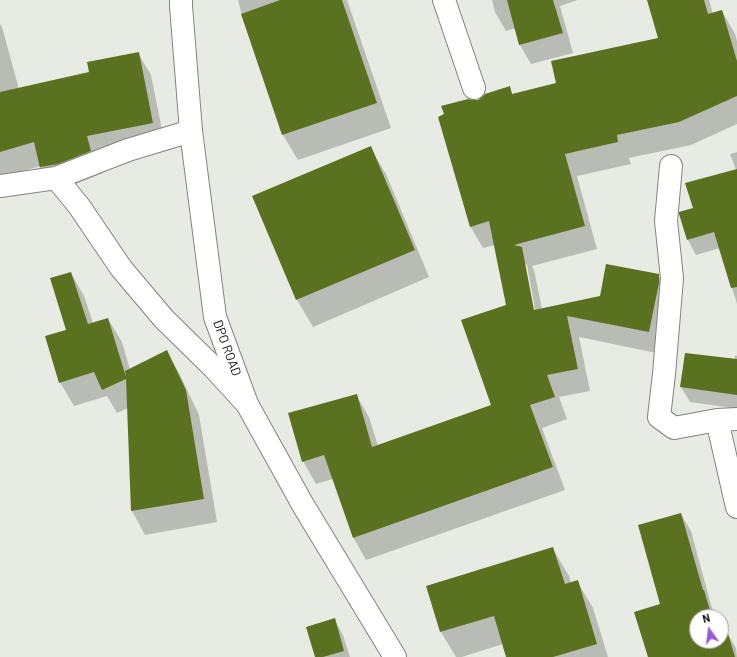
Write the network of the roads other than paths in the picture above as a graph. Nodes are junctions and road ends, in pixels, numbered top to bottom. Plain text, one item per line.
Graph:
1 (181, 0) edge
2 (444, 0) edge
3 (474, 88) dead end
4 (191, 130) junction
5 (671, 166) dead end
6 (56, 178) junction
7 (0, 186) edge
8 (247, 404) junction
9 (727, 419) edge
10 (737, 507) edge
11 (395, 657) edge

1 - 4 street, DPO ROAD
2 - 3 street
4 - 6 street
4 - 8 street, DPO ROAD
5 - 9 street
6 - 7 street
6 - 8 street
8 - 11 street, DPO ROAD
9 - 10 street

